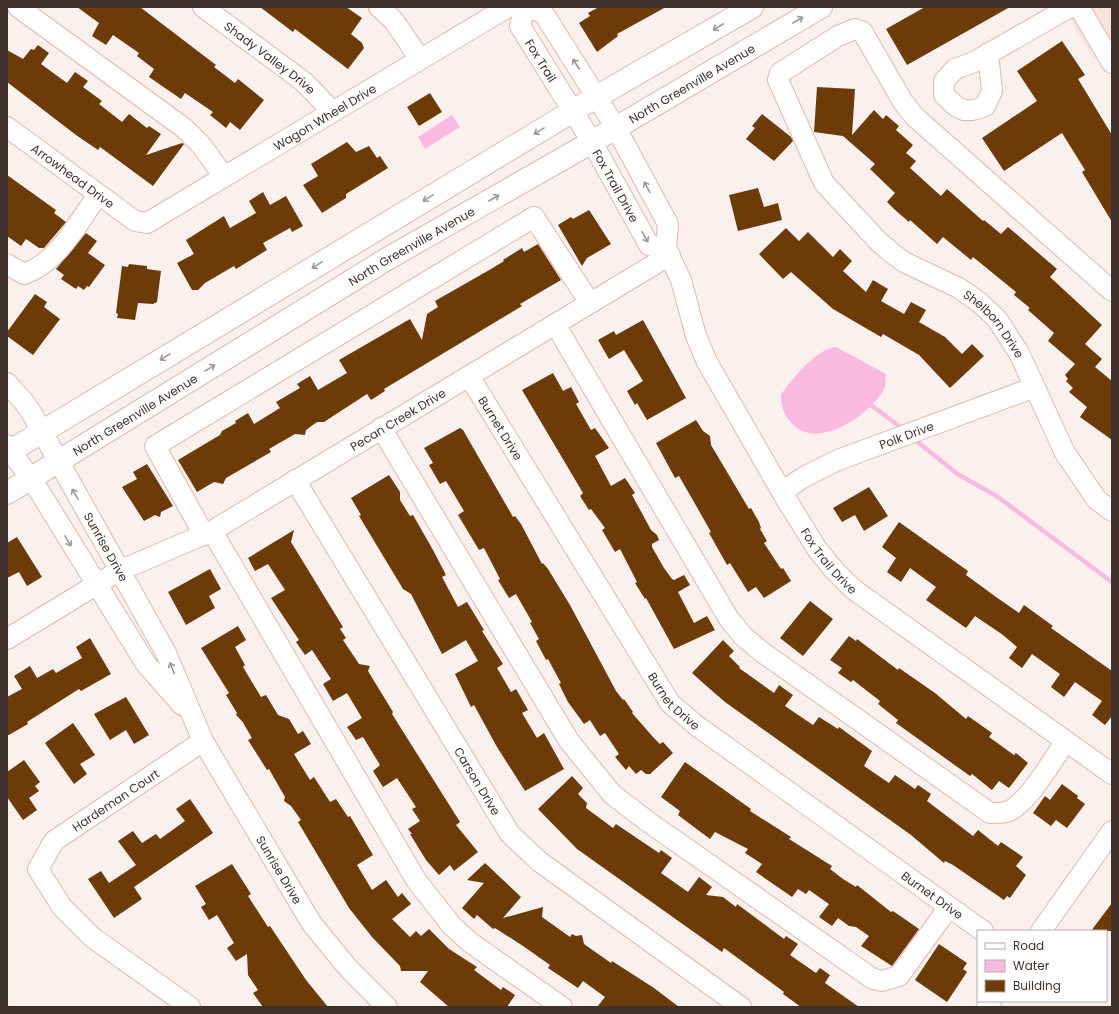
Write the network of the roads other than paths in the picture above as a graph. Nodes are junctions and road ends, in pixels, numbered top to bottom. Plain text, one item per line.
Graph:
1 (18, 7) edge
2 (203, 7) edge
3 (379, 7) edge
4 (508, 7) edge
5 (525, 7) edge
6 (529, 7) edge
7 (752, 7) edge
8 (821, 7) edge
9 (1070, 7) edge
10 (1079, 7) edge
11 (988, 53) dead end
12 (1109, 54) edge
13 (420, 59) junction
14 (597, 97) junction
15 (573, 111) junction
16 (333, 112) junction
17 (7, 127) edge
18 (616, 128) junction
19 (592, 142) junction
20 (224, 177) junction
21 (98, 195) junction
22 (140, 223) joint
23 (668, 252) junction
24 (7, 264) edge
25 (1112, 291) edge
26 (590, 303) junction
27 (555, 324) junction
28 (468, 376) junction
29 (7, 383) edge
30 (1035, 387) junction
31 (381, 428) junction
32 (41, 433) junction
33 (8, 450) edge
34 (58, 462) junction
35 (30, 479) junction
36 (295, 480) junction
37 (783, 491) junction
38 (7, 493) edge
39 (1110, 505) edge
40 (208, 533) junction
41 (119, 571) junction
42 (95, 585) junction
43 (7, 639) edge
44 (192, 718) junction
45 (203, 741) junction
46 (1066, 741) junction
47 (1112, 774) edge
48 (1112, 831) edge
49 (949, 907) junction
50 (981, 930) edge
51 (1042, 930) edge
52 (190, 1007) edge
53 (387, 1007) edge
54 (562, 1007) edge
55 (741, 1007) edge

1 - 20 street
2 - 16 street, Shady Valley Drive
3 - 13 street
4 - 13 street, Wagon Wheel Drive
5 - 15 street, Fox Trail
14 -> 6 street
7 -> 14 main road
18 -> 8 main road, North Greenville Avenue
9 - 11 street
10 - 12 street
13 - 16 street, Wagon Wheel Drive
14 - 15 main road
14 - 18 street, Fox Trail Drive
15 - 19 street, Fox Trail Drive
15 -> 32 main road
16 - 20 street, Wagon Wheel Drive
17 - 21 street, Arrowhead Drive
18 - 19 main road, North Greenville Avenue
23 -> 18 street, Fox Trail Drive
19 -> 23 street, Fox Trail Drive
34 -> 19 main road, North Greenville Avenue
20 - 22 street, Wagon Wheel Drive
21 - 22 street, Arrowhead Drive
21 - 24 street
23 - 26 street, Pecan Creek Drive
23 - 37 street, Fox Trail Drive
25 - 30 street, Shelborn Drive
26 - 27 street, Pecan Creek Drive
26 - 40 street
27 - 28 street, Pecan Creek Drive
27 - 46 street
28 - 31 street, Pecan Creek Drive
28 - 49 street, Burnet Drive
29 - 32 street, Sunrise Drive
30 - 37 street, Polk Drive
30 - 39 street, Shelborn Drive
31 - 36 street, Pecan Creek Drive
31 - 49 street
32 - 33 main road
32 - 34 street, Sunrise Drive
33 - 35 street, Sunrise Drive
34 - 35 main road, North Greenville Avenue
41 -> 34 street, Sunrise Drive
35 - 38 main road, North Greenville Avenue
35 -> 42 street, Sunrise Drive
36 - 40 street, Pecan Creek Drive
36 - 55 street, Carson Drive
37 - 46 street, Fox Trail Drive
40 - 41 street, Pecan Creek Drive
40 - 54 street
41 - 42 street, Pecan Creek Drive
44 -> 41 street, Sunrise Drive
42 - 43 street, Pecan Creek Drive
42 - 44 street, Sunrise Drive
44 - 45 street, Sunrise Drive
45 - 52 street, Hardeman Court
45 - 53 street, Sunrise Drive
46 - 47 street, Fox Trail Drive
48 - 51 street
49 - 50 street, Burnet Drive

